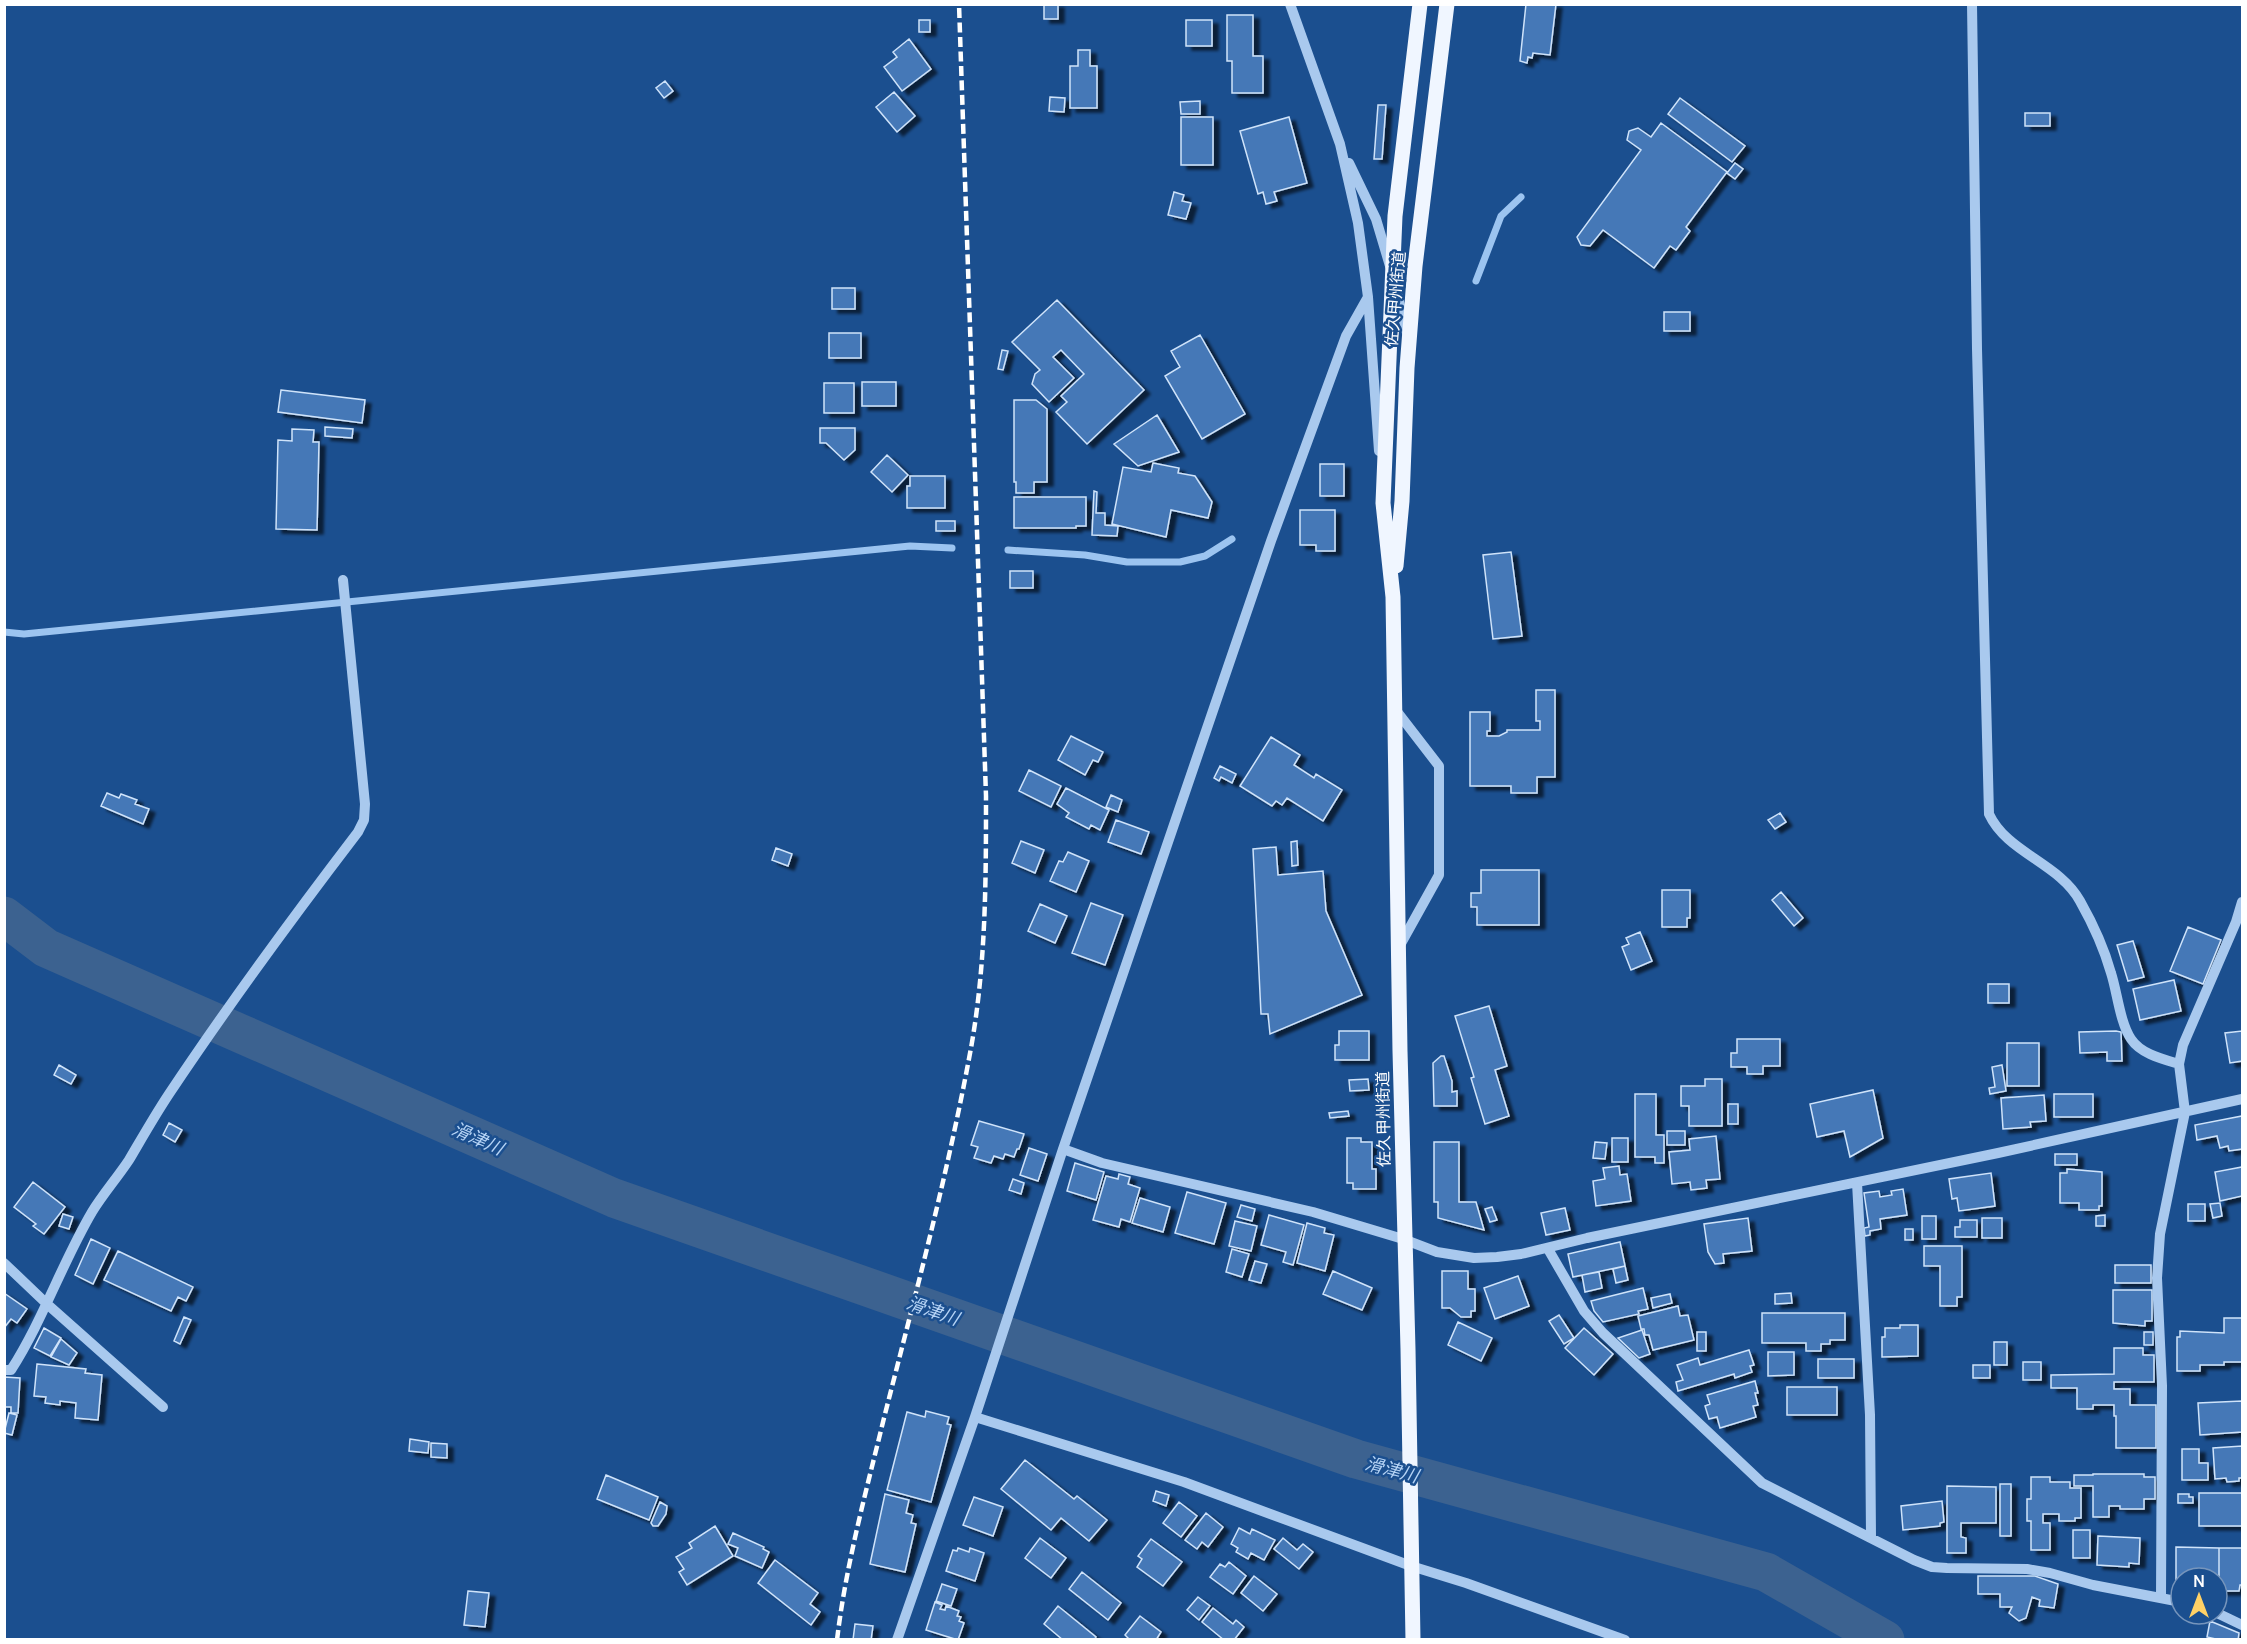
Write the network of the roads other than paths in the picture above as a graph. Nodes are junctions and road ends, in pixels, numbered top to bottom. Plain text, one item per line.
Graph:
1 (1290, 4) edge
2 (1420, 4) edge
3 (1447, 4) edge
4 (1972, 4) edge
5 (1340, 144) junction
6 (1391, 269) junction
7 (1368, 297) junction
8 (1409, 344) junction
9 (1383, 503) junction
10 (343, 580) dead end
11 (1393, 597) junction
12 (1395, 709) junction
13 (2242, 902) edge
14 (2239, 923) edge
15 (1399, 947) junction
16 (2179, 1064) junction
17 (2242, 1100) edge
18 (2185, 1112) junction
19 (1063, 1149) junction
20 (1857, 1182) junction
21 (1403, 1239) junction
22 (1548, 1249) junction
23 (4, 1263) edge
24 (47, 1305) junction
25 (4, 1370) edge
26 (163, 1407) dead end
27 (975, 1417) junction
28 (1871, 1537) junction
29 (1411, 1561) junction
30 (2161, 1597) junction
31 (2169, 1599) edge
32 (897, 1640) edge
33 (1413, 1640) edge
34 (1624, 1640) edge

1 - 5 street
2 - 6 main road, 佐久甲州街道
3 - 8 main road, 佐久甲州街道
4 - 16 street
5 - 6 street
5 - 7 street
6 - 8 street
6 - 9 main road, 佐久甲州街道
7 - 9 street
7 - 19 street
8 - 11 main road, 佐久甲州街道
9 - 11 main road, 佐久甲州街道
10 - 24 street
11 - 12 main road, 佐久甲州街道
12 - 15 main road, 佐久甲州街道
12 - 15 street
13 - 14 street
14 - 16 street
15 - 21 main road, 佐久甲州街道
16 - 18 street
17 - 18 street
18 - 20 street
18 - 30 street
19 - 21 street
19 - 27 street
20 - 22 street
20 - 28 street
21 - 22 street
21 - 29 main road, 佐久甲州街道
22 - 28 street
23 - 24 street
24 - 25 street
24 - 26 street
27 - 29 street
27 - 32 street
28 - 30 street
29 - 33 main road, 佐久甲州街道
29 - 34 street
30 - 31 street

